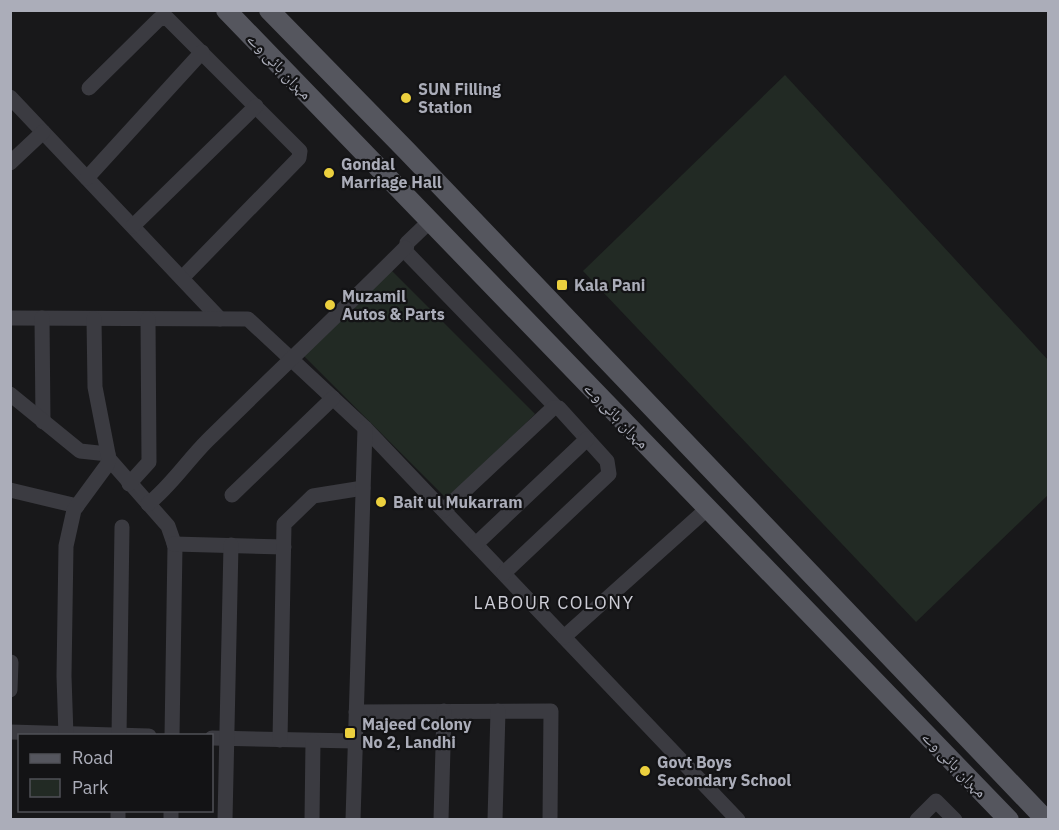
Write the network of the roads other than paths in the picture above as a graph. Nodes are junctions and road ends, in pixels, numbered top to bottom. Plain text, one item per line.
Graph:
1 (226, 10) edge
2 (269, 10) edge
3 (202, 52) junction
4 (337, 80) junction
5 (89, 88) dead end
6 (10, 97) edge
7 (314, 102) junction
8 (256, 106) junction
9 (43, 132) junction
10 (10, 163) edge
11 (87, 178) junction
12 (430, 221) junction
13 (133, 226) junction
14 (405, 248) junction
15 (182, 278) junction
16 (10, 318) edge
17 (42, 318) junction
18 (94, 319) junction
19 (148, 319) junction
20 (220, 319) junction
21 (292, 360) junction
22 (10, 394) edge
23 (333, 398) junction
24 (556, 407) junction
25 (44, 422) junction
26 (365, 428) junction
27 (587, 439) junction
28 (108, 456) junction
29 (129, 484) junction
30 (363, 488) junction
31 (10, 490) edge
32 (232, 495) dead end
33 (148, 504) junction
34 (77, 507) junction
35 (707, 509) junction
36 (444, 510) junction
37 (122, 527) dead end
38 (174, 543) junction
39 (476, 544) junction
40 (231, 545) junction
41 (284, 547) junction
42 (504, 573) junction
43 (564, 637) junction
44 (11, 663) edge
45 (10, 690) edge
46 (444, 711) junction
47 (498, 711) junction
48 (356, 712) junction
49 (10, 732) edge
50 (67, 734) edge
51 (119, 734) edge
52 (172, 734) edge
53 (219, 738) edge
54 (280, 740) junction
55 (313, 741) junction
56 (355, 741) junction
57 (225, 819) edge
58 (312, 819) edge
59 (353, 819) edge
60 (441, 819) edge
61 (495, 819) edge
62 (550, 819) edge
63 (738, 819) edge
64 (917, 819) edge
65 (955, 819) edge
66 (1009, 819) edge
67 (1046, 819) edge

1 - 7 main road, مہران ہائی وے
2 - 4 main road, مہران ہائی وے
3 - 5 street
3 - 8 street
3 - 11 street
4 - 7 main road
4 - 67 main road, مہران ہائی وے
6 - 9 street
7 - 12 main road, مہران ہائی وے
8 - 13 street
8 - 15 street
9 - 10 street
9 - 11 street
11 - 13 street
12 - 14 street
12 - 35 main road, مہران ہائی وے
13 - 15 street
14 - 21 street
14 - 24 street
15 - 20 street
16 - 17 street
17 - 18 street
17 - 25 street
18 - 19 street
18 - 28 street
19 - 20 street
19 - 29 street
20 - 21 street
21 - 23 street
21 - 33 street
22 - 25 street
23 - 26 street
23 - 32 street
24 - 27 street
24 - 36 street
25 - 28 street
26 - 30 street
26 - 36 street
27 - 39 street
27 - 42 street
28 - 29 street
28 - 34 street
29 - 33 street
30 - 41 street
30 - 48 street
31 - 34 street
33 - 38 street
34 - 50 street
35 - 43 street
35 - 66 main road, مہران ہائی وے
36 - 39 street
37 - 51 street
38 - 40 street
38 - 52 street
39 - 42 street
40 - 41 street
40 - 53 street
41 - 54 street
42 - 43 street
43 - 63 street
44 - 45 street
46 - 47 street
46 - 48 street
46 - 60 street
47 - 61 street
47 - 62 street
48 - 56 street
49 - 50 street
53 - 54 street
53 - 57 street
54 - 55 street
55 - 56 street
55 - 58 street
56 - 59 street
64 - 65 street

